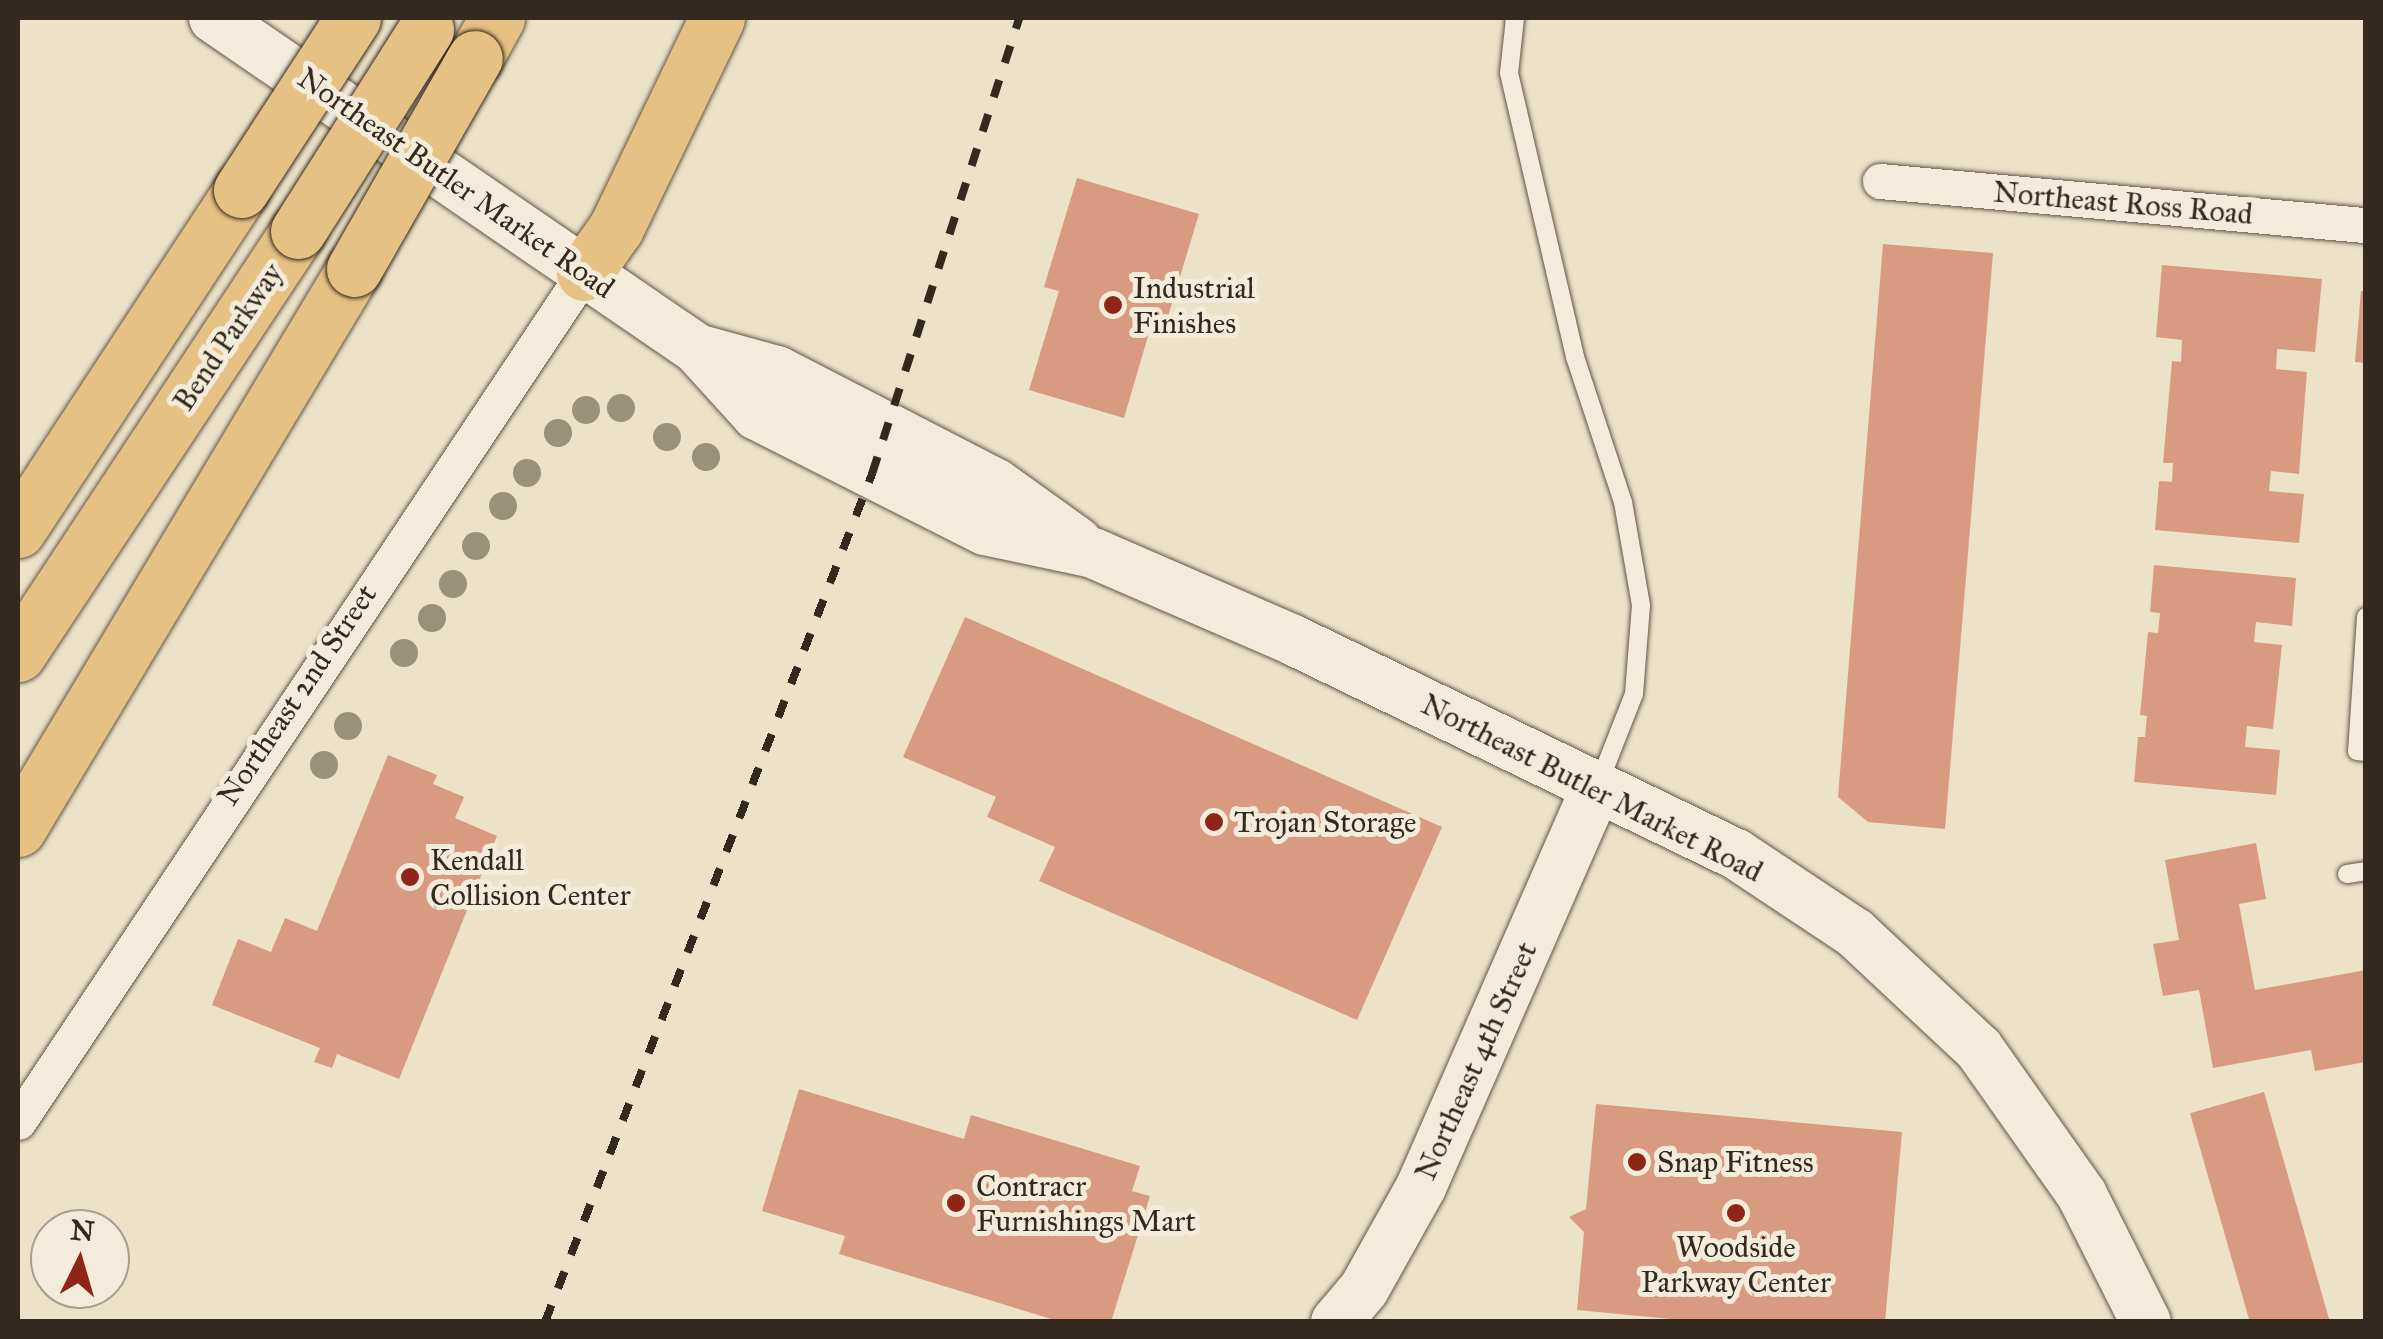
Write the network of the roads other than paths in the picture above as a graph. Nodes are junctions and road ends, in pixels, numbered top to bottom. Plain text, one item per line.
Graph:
1 (214, 18) edge
2 (353, 18) edge
3 (717, 18) edge
4 (1515, 18) edge
5 (430, 23) edge
6 (486, 38) edge
7 (1880, 182) dead end
8 (2366, 224) edge
9 (584, 272) junction
10 (18, 530) edge
11 (2366, 616) edge
12 (18, 654) edge
13 (2366, 752) edge
14 (1596, 788) junction
15 (18, 829) edge
16 (18, 1122) edge
17 (1336, 1322) edge
18 (2146, 1322) edge

1 - 9 main road, Northeast Butler Market Road
2 - 10 highway, bridge
3 - 9 highway
4 - 14 lane
5 - 12 highway, Bend Parkway, bridge
6 - 15 highway, bridge
7 - 8 street, Northeast Ross Road
9 - 14 main road, Northeast Butler Market Road
9 - 16 street, Northeast 2nd Street
11 - 13 lane
14 - 17 main road, Northeast 4th Street
14 - 18 main road, Northeast Butler Market Road

